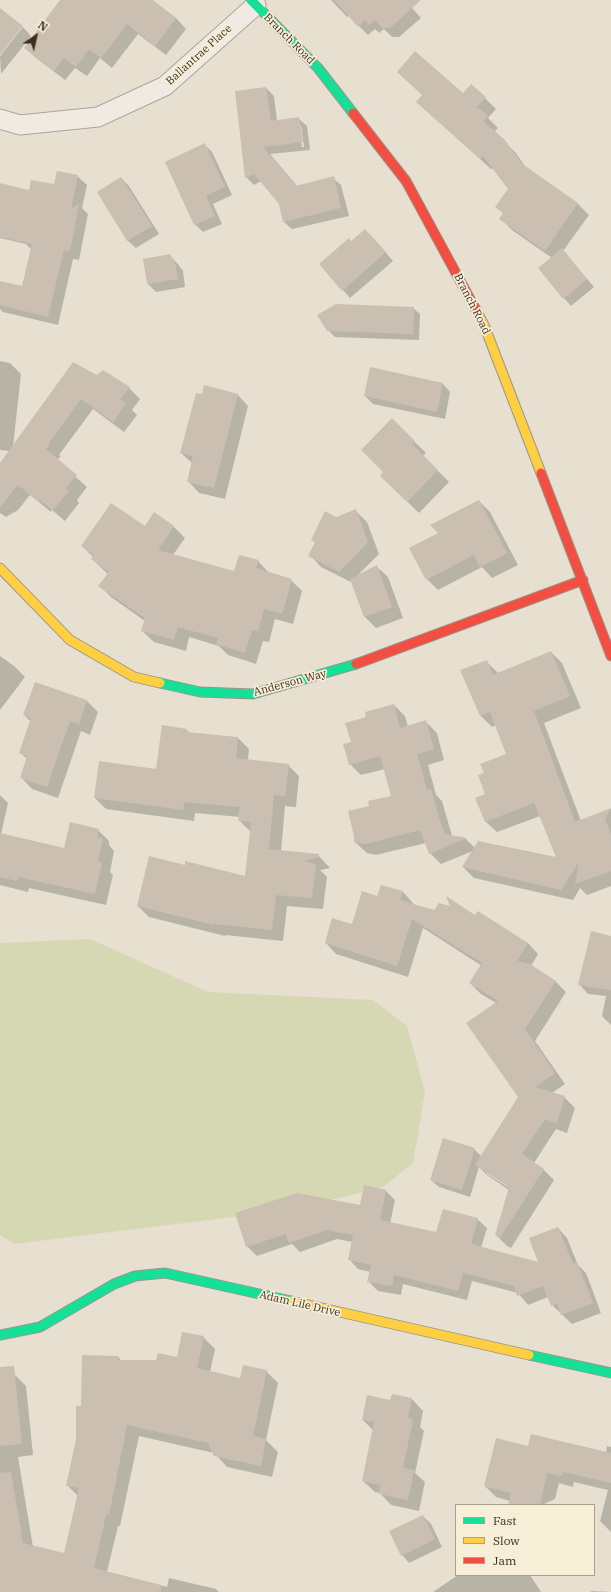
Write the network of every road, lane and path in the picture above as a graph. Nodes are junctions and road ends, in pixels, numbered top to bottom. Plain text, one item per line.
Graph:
1 (253, 2) edge
2 (0, 119) edge
3 (0, 568) edge
4 (582, 580) junction
5 (611, 656) edge
6 (0, 1335) edge
7 (611, 1373) edge

1 - 2 street, Ballantrae Place
1 - 4 street, Branch Road
3 - 4 street, Anderson Way
4 - 5 street, Branch Road
6 - 7 street, Adam Lile Drive

